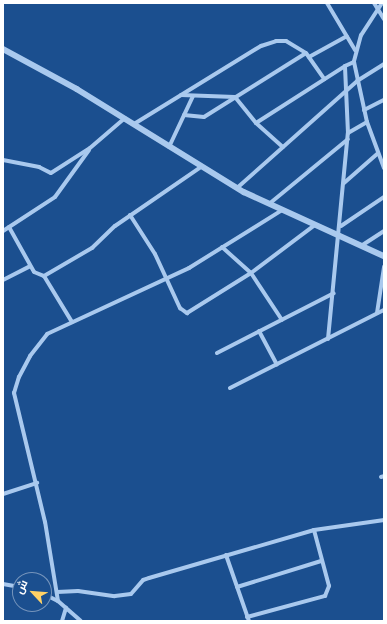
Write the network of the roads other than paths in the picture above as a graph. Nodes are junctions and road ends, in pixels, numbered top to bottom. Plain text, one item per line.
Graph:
1 (327, 3) edge
2 (374, 3) edge
3 (382, 3) edge
4 (378, 9) junction
5 (384, 19) edge
6 (347, 36) junction
7 (3, 49) edge
8 (355, 50) junction
9 (307, 55) junction
10 (354, 62) junction
11 (384, 64) edge
12 (346, 66) junction
13 (324, 79) junction
14 (357, 81) junction
15 (347, 91) junction
16 (180, 96) junction
17 (193, 96) junction
18 (235, 97) junction
19 (384, 100) edge
20 (364, 110) junction
21 (184, 116) junction
22 (125, 118) junction
23 (367, 122) junction
24 (256, 123) junction
25 (134, 124) junction
26 (348, 133) junction
27 (348, 139) junction
28 (169, 146) junction
29 (283, 147) junction
30 (90, 148) junction
31 (377, 154) junction
32 (3, 160) edge
33 (201, 167) junction
34 (384, 168) edge
35 (344, 183) junction
36 (237, 188) junction
37 (384, 197) edge
38 (269, 204) junction
39 (282, 210) junction
40 (130, 215) junction
41 (314, 225) junction
42 (341, 226) junction
43 (9, 227) junction
44 (3, 231) edge
45 (384, 231) edge
46 (340, 236) junction
47 (361, 246) junction
48 (222, 247) junction
49 (384, 256) edge
50 (30, 266) junction
51 (384, 267) edge
52 (251, 273) junction
53 (44, 276) junction
54 (167, 277) junction
55 (3, 280) edge
56 (334, 294) junction
57 (384, 310) edge
58 (377, 313) junction
59 (282, 320) junction
60 (72, 322) junction
61 (259, 331) junction
62 (328, 339) junction
63 (217, 353) dead end
64 (277, 365) junction
65 (230, 388) dead end
66 (37, 483) junction
67 (3, 494) edge
68 (384, 520) edge
69 (314, 530) junction
70 (226, 555) junction
71 (321, 561) junction
72 (237, 587) junction
73 (57, 592) junction
74 (52, 598) edge
75 (58, 601) junction
76 (66, 608) junction
77 (248, 619) edge
78 (62, 621) edge
79 (81, 621) edge

1 - 6 street
2 - 4 street
3 - 4 street
4 - 5 street
4 - 8 street
6 - 8 street
6 - 9 street
7 - 22 street
8 - 10 street
9 - 13 street
9 - 16 street
9 - 18 street
10 - 12 street
10 - 14 street
11 - 14 street
12 - 13 street
12 - 15 street
13 - 24 street
14 - 15 street
14 - 20 street
15 - 26 street
15 - 29 street
16 - 17 street
16 - 25 street
17 - 18 street
17 - 21 street
18 - 21 street
18 - 24 street
19 - 20 street
20 - 23 street
21 - 28 street
22 - 25 street
22 - 30 street
23 - 26 street
23 - 31 street
24 - 29 street
25 - 28 street
26 - 27 street
27 - 35 street
27 - 38 street
28 - 33 street
29 - 36 street
30 - 32 street
30 - 43 street
31 - 34 street
31 - 35 street
33 - 36 street
33 - 40 street
35 - 42 street
36 - 38 street
37 - 42 street
38 - 39 street
39 - 41 street
39 - 48 street
40 - 53 street
40 - 54 street
41 - 46 street
41 - 52 street
42 - 46 street
43 - 44 street
43 - 50 street
45 - 47 street
46 - 47 street
46 - 56 street
47 - 49 street
48 - 52 street
48 - 54 street
50 - 53 street
50 - 55 street
51 - 58 street
52 - 54 street
52 - 59 street
53 - 60 street
54 - 60 street
56 - 59 street
56 - 62 street
57 - 58 street
58 - 62 street
59 - 61 street
60 - 66 street
61 - 63 street
61 - 64 street
62 - 64 street
64 - 65 street
66 - 67 street
66 - 73 street
68 - 69 street
69 - 70 street
69 - 71 street
70 - 72 street
70 - 73 street
71 - 72 street
71 - 77 street
72 - 77 street
73 - 75 street
74 - 75 street
75 - 76 street
76 - 78 street
76 - 79 street

